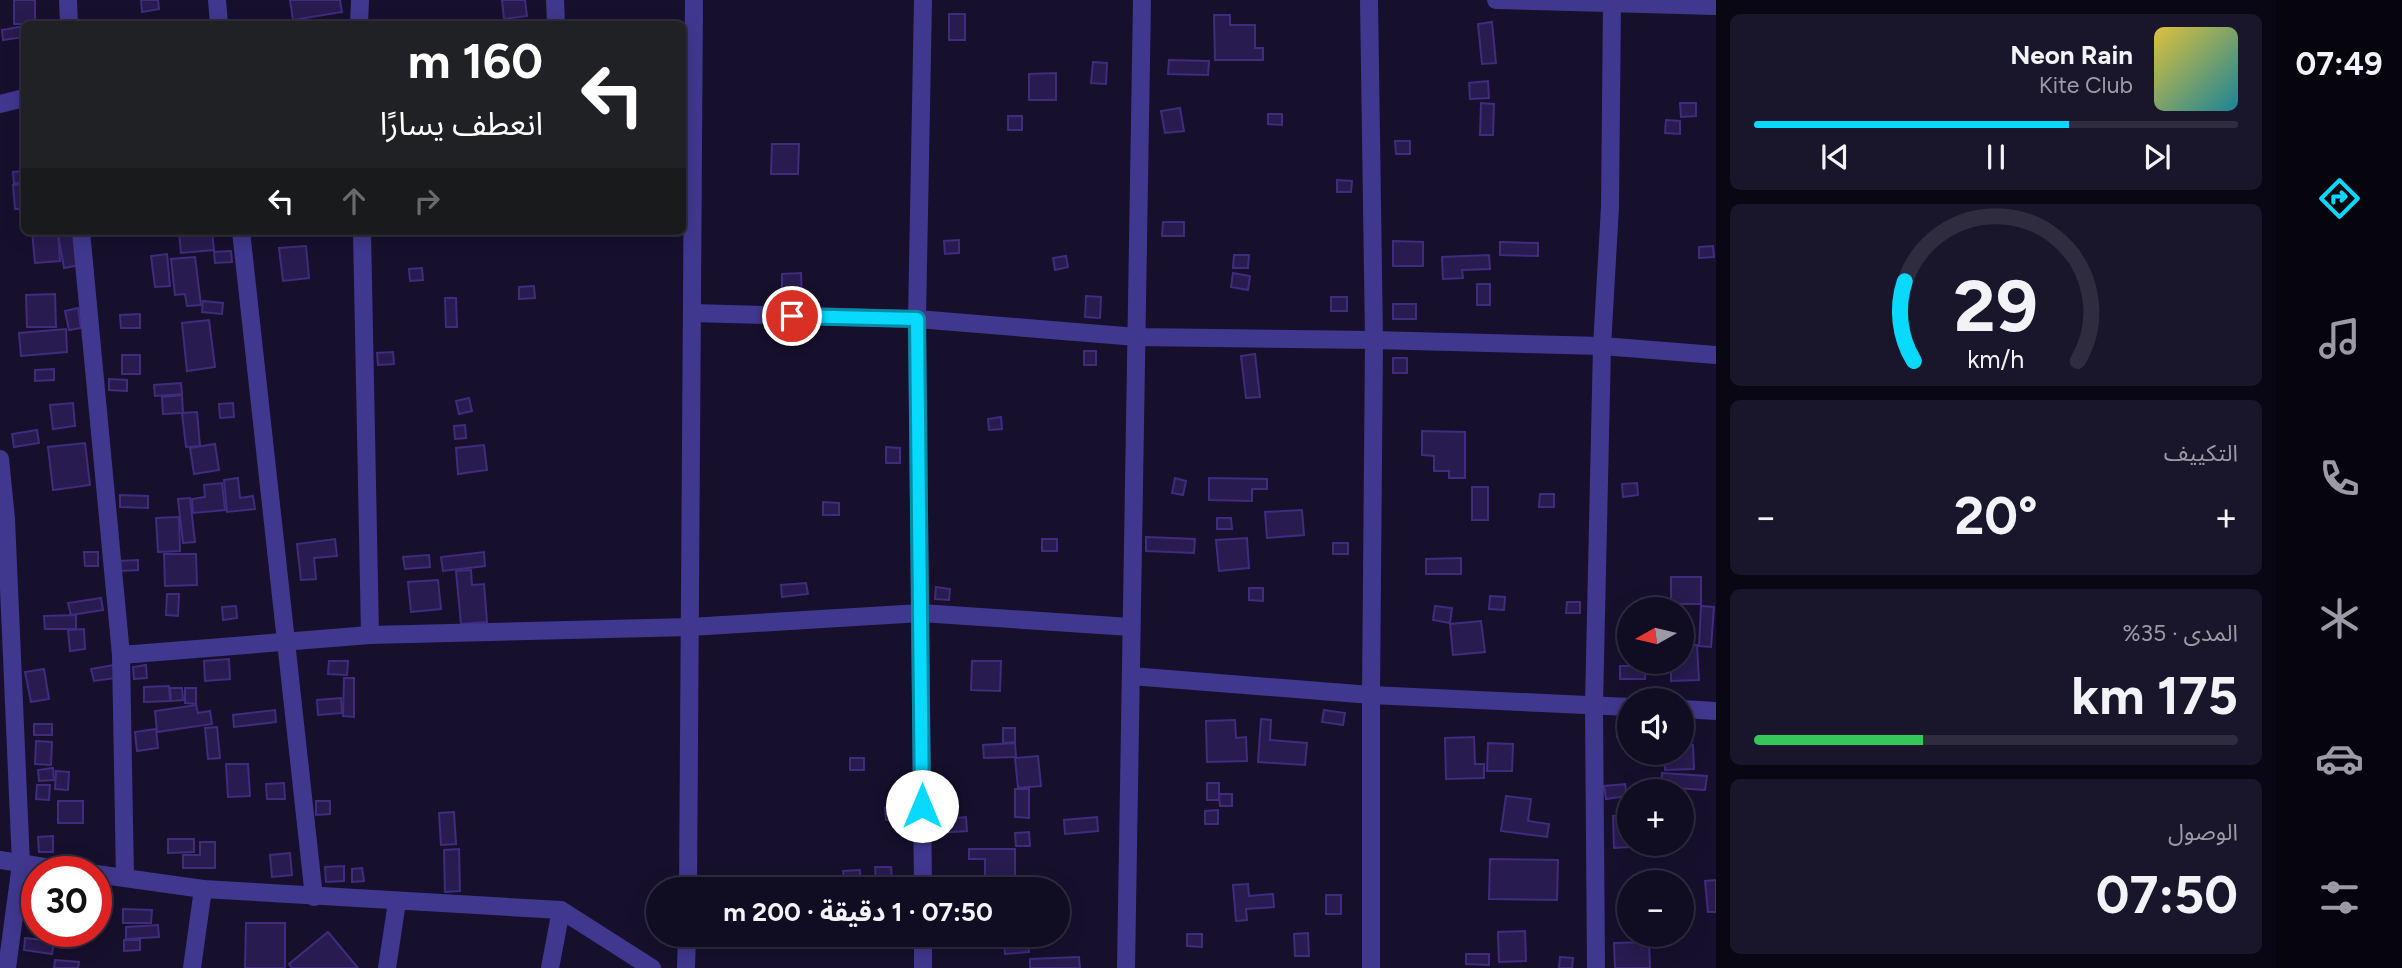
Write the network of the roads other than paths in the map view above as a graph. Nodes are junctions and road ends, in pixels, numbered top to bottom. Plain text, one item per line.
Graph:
1 (68, 0) edge
2 (217, 0) edge
3 (360, 0) edge
4 (555, 0) edge
5 (694, 0) edge
6 (923, 0) edge
7 (1142, 0) edge
8 (1369, 0) edge
9 (1496, 0) edge
10 (1612, 2) edge
11 (1716, 6) edge
12 (69, 21) edge
13 (219, 21) edge
14 (359, 21) edge
15 (556, 21) edge
16 (688, 26) edge
17 (21, 99) edge
18 (0, 104) edge
19 (81, 235) edge
20 (241, 235) edge
21 (362, 235) edge
22 (692, 313) junction
23 (917, 319) junction
24 (1137, 337) junction
25 (1374, 340) junction
26 (1602, 346) junction
27 (1716, 355) edge
28 (0, 459) edge
29 (3, 519) edge
30 (921, 613) junction
31 (690, 627) junction
32 (1130, 627) junction
33 (370, 635) junction
34 (286, 642) junction
35 (121, 655) junction
36 (1130, 676) junction
37 (1371, 695) junction
38 (1594, 705) junction
39 (1617, 706) edge
40 (1694, 710) edge
41 (1716, 711) edge
42 (0, 860) edge
43 (21, 863) junction
44 (112, 876) edge
45 (688, 877) edge
46 (923, 877) edge
47 (125, 878) junction
48 (202, 890) junction
49 (314, 897) junction
50 (397, 902) junction
51 (561, 910) junction
52 (687, 947) edge
53 (923, 947) edge
54 (7, 968) edge
55 (192, 968) edge
56 (387, 968) edge
57 (550, 968) edge
58 (652, 968) edge
59 (686, 968) edge
60 (923, 968) edge
61 (1126, 968) edge
62 (1371, 968) edge
63 (1596, 968) edge

1 - 12 street
2 - 13 street
3 - 14 street
4 - 15 street
5 - 16 street
6 - 23 street
7 - 24 street
8 - 25 street
9 - 10 street
10 - 11 street
10 - 26 street
16 - 22 street
17 - 18 street
19 - 35 street
20 - 34 street
21 - 33 street
22 - 23 street
22 - 31 street
23 - 24 street
23 - 30 street
24 - 25 street
24 - 32 street
25 - 26 street
25 - 37 street
26 - 27 street
26 - 38 street
28 - 29 street
29 - 43 street
30 - 31 street
30 - 32 street
30 - 46 street
31 - 33 street
31 - 45 street
32 - 36 street
33 - 34 street
34 - 35 street
34 - 49 street
35 - 47 street
36 - 37 street
36 - 61 street
37 - 38 street
37 - 62 street
38 - 39 street
38 - 63 street
40 - 41 street
42 - 43 street
43 - 54 street
44 - 47 street
47 - 48 street
48 - 49 street
48 - 55 street
49 - 50 street
50 - 51 street
50 - 56 street
51 - 57 street
51 - 58 street
52 - 59 street
53 - 60 street

